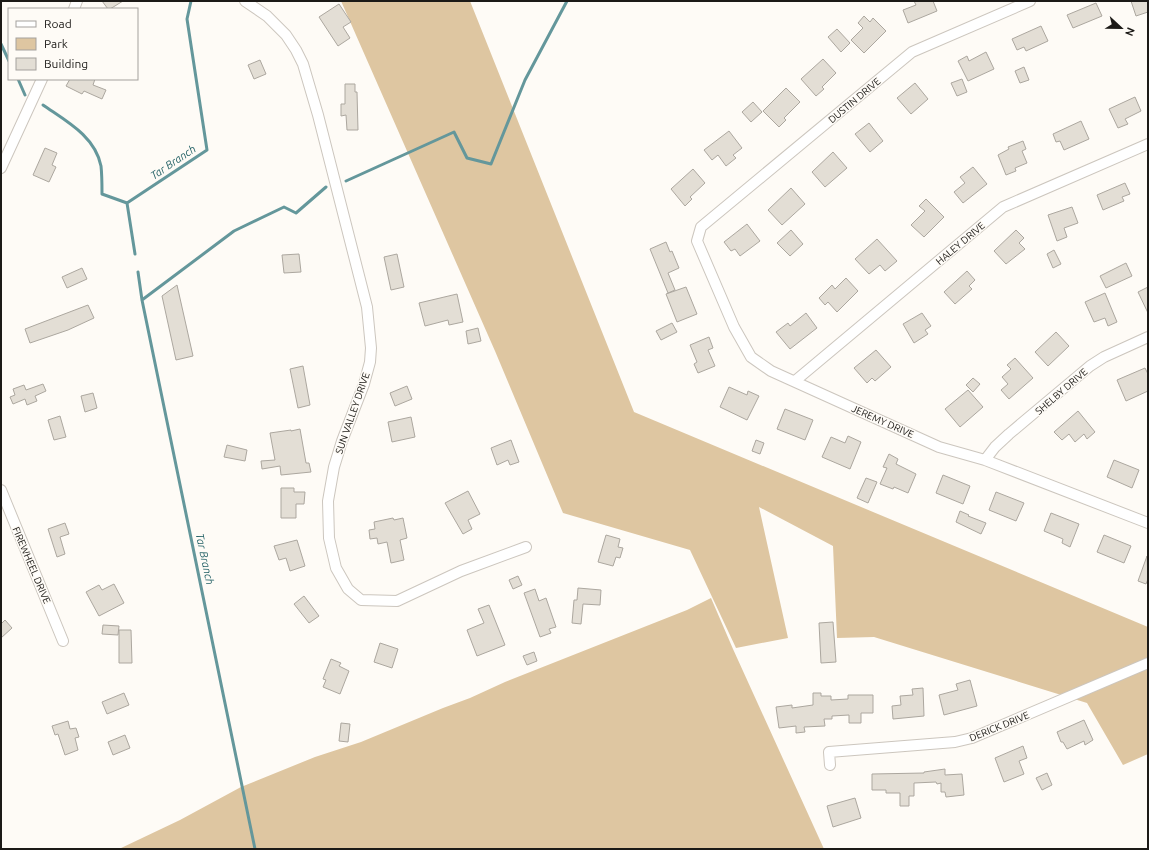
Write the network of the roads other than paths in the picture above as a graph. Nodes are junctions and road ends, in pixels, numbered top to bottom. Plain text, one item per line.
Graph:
1 (245, 1) edge
2 (1030, 1) edge
3 (42, 80) edge
4 (1148, 144) edge
5 (1, 168) edge
6 (699, 232) joint
7 (1148, 337) edge
8 (795, 381) junction
9 (985, 460) junction
10 (1, 490) edge
11 (1148, 523) edge
12 (526, 547) dead end
13 (63, 641) dead end
14 (1148, 663) edge
15 (830, 765) dead end

1 - 12 street, SUN VALLEY DRIVE
2 - 6 street, DUSTIN DRIVE
3 - 5 street
4 - 8 street, HALEY DRIVE
6 - 8 street, JEREMY DRIVE
7 - 9 street, SHELBY DRIVE
8 - 9 street, JEREMY DRIVE
9 - 11 street, JEREMY DRIVE
10 - 13 street, FIREWHEEL DRIVE
14 - 15 street, DERICK DRIVE

